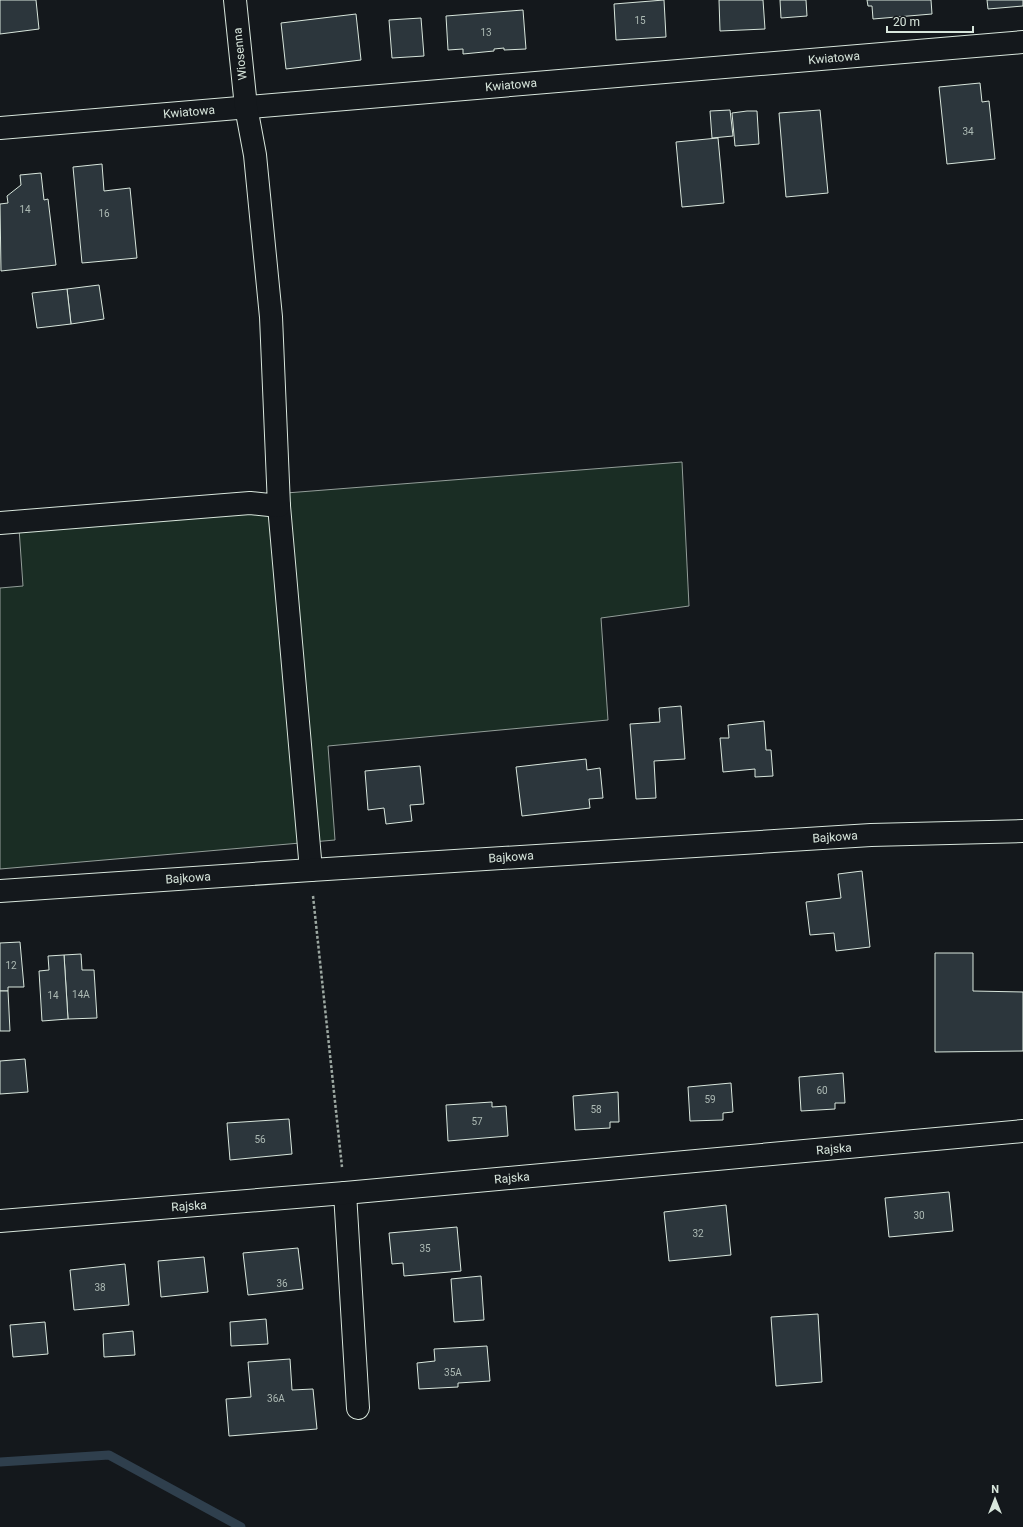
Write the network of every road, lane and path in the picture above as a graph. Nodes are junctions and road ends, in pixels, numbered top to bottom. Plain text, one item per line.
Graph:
1 (235, 0) edge
2 (1023, 42) edge
3 (246, 107) junction
4 (0, 128) edge
5 (279, 506) junction
6 (0, 523) edge
7 (1023, 831) edge
8 (311, 870) junction
9 (0, 891) edge
10 (1023, 1132) edge
11 (345, 1193) junction
12 (0, 1220) edge
13 (358, 1408) dead end

1 - 3 street, Wiosenna
2 - 3 street, Kwiatowa
3 - 4 street, Kwiatowa
3 - 5 street, Wiosenna
5 - 6 street
5 - 8 street, Wiosenna
7 - 8 street, Bajkowa
8 - 9 street, Bajkowa
8 - 11 path
10 - 11 street, Rajska
11 - 12 street, Rajska
11 - 13 street

